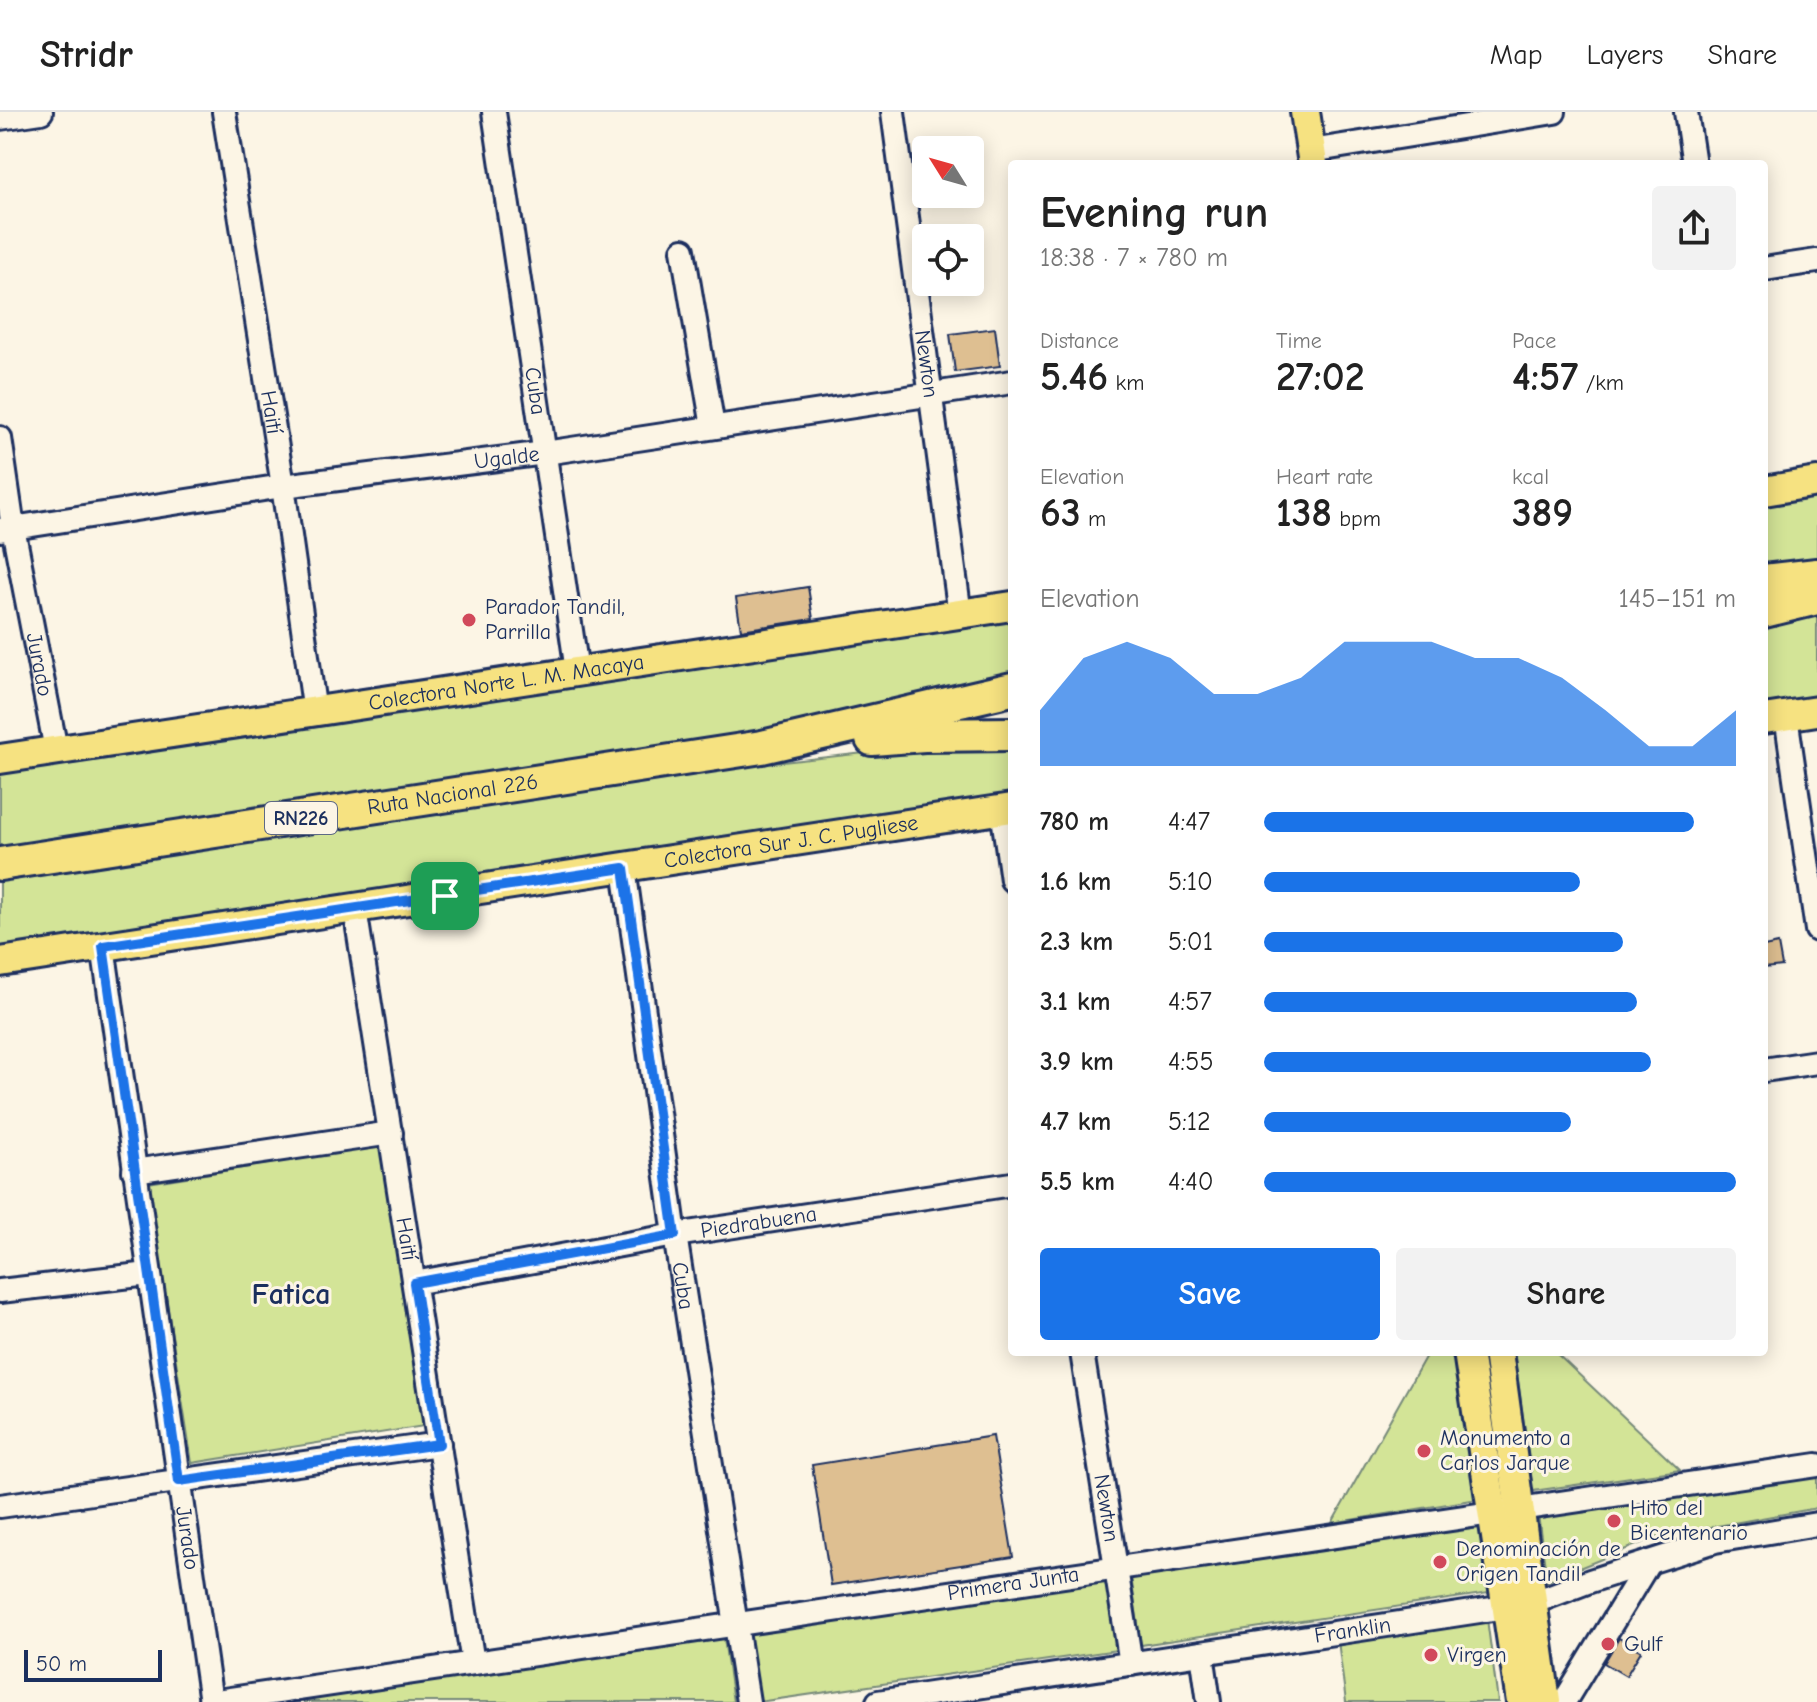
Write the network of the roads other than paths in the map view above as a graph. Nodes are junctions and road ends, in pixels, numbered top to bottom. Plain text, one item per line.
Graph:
1 (41, 112) edge
2 (224, 112) edge
3 (494, 112) edge
4 (893, 112) edge
5 (1287, 112) edge
6 (1305, 112) edge
7 (1554, 112) edge
8 (1686, 112) edge
9 (0, 118) edge
10 (1306, 160) edge
11 (1693, 160) edge
12 (683, 250) dead end
13 (1817, 261) edge
14 (1768, 268) edge
15 (1008, 383) edge
16 (931, 393) junction
17 (713, 427) junction
18 (0, 438) edge
19 (545, 453) junction
20 (1817, 482) edge
21 (283, 486) junction
22 (1768, 490) edge
23 (7, 529) edge
24 (1817, 575) edge
25 (1768, 581) edge
26 (1817, 598) edge
27 (1008, 607) edge
28 (1768, 610) edge
29 (960, 615) junction
30 (577, 671) junction
31 (1008, 690) edge
32 (1817, 711) edge
33 (315, 713) junction
34 (1775, 718) edge
35 (1008, 734) edge
36 (762, 747) junction
37 (56, 750) junction
38 (0, 759) edge
39 (1007, 809) edge
40 (0, 864) edge
41 (624, 868) junction
42 (355, 909) junction
43 (1817, 930) edge
44 (103, 946) junction
45 (0, 962) edge
46 (1817, 1062) edge
47 (1768, 1069) edge
48 (391, 1133) junction
49 (134, 1171) junction
50 (1008, 1185) edge
51 (675, 1235) junction
52 (149, 1274) junction
53 (414, 1283) junction
54 (0, 1291) edge
55 (1083, 1356) edge
56 (1469, 1356) edge
57 (1498, 1356) edge
58 (439, 1444) junction
59 (1817, 1465) edge
60 (179, 1481) junction
61 (0, 1506) edge
62 (1507, 1512) junction
63 (1817, 1524) edge
64 (1649, 1562) junction
65 (1117, 1569) junction
66 (1520, 1605) junction
67 (738, 1625) junction
68 (1202, 1653) junction
69 (473, 1663) junction
70 (1131, 1664) junction
71 (1004, 1693) edge
72 (210, 1702) edge
73 (748, 1702) edge
74 (878, 1702) edge
75 (1209, 1702) edge
76 (1521, 1702) edge
77 (1546, 1702) edge
78 (1564, 1702) edge

1 - 9 street
2 - 21 street, Haití
3 - 19 street, Cuba
4 - 16 street, Newton
5 - 10 main road
6 - 10 main road
7 - 10 street
8 - 11 street
12 - 17 street
13 - 14 street
15 - 16 street, Ugalde
16 - 17 street, Ugalde
16 - 29 street, Newton
17 - 19 street, Ugalde
18 - 23 street, Jurado
19 - 21 street, Ugalde
19 - 30 street, Cuba
20 - 22 main road
21 - 23 street, Ugalde
21 - 33 street, Haití
23 - 37 street, Jurado
24 - 25 highway
26 - 28 highway
27 - 29 main road, Colectora Norte L. M. Macaya
29 - 30 main road, Colectora Norte L. M. Macaya
30 - 33 main road, Colectora Norte L. M. Macaya
31 - 36 highway, Ruta Nacional 226 / RN226
32 - 34 main road
33 - 37 main road, Colectora Norte L. M. Macaya
34 - 43 street
35 - 36 highway, Ruta Nacional 226 / RN226
36 - 40 highway, Ruta Nacional 226 / RN226
37 - 38 main road, Colectora Norte L. M. Macaya
39 - 41 main road, Colectora Sur J. C. Pugliese
41 - 42 main road, Colectora Sur J. C. Pugliese
41 - 51 street, Cuba
42 - 44 main road, Colectora Sur J. C. Pugliese
42 - 48 street, Haití
44 - 45 main road, Colectora Sur J. C. Pugliese
44 - 49 street, Jurado
46 - 47 street
48 - 49 street
48 - 53 street, Haití
49 - 52 street, Jurado
50 - 51 street, Piedrabuena
51 - 53 street, Piedrabuena
51 - 67 street, Cuba
52 - 54 street
52 - 60 street, Jurado
53 - 58 street, Haití
55 - 65 street, Newton
56 - 62 main road
57 - 62 main road
58 - 60 street
58 - 69 street, Haití
59 - 62 street, Primera Junta
60 - 61 street
60 - 72 street, Jurado
62 - 65 street, Primera Junta
62 - 66 main road
63 - 64 street, Franklin
64 - 66 street, Franklin
64 - 78 street
65 - 67 street, Primera Junta
65 - 70 street, Newton
66 - 68 street, Franklin
66 - 76 main road
66 - 77 main road
67 - 69 street, Primera Junta
67 - 73 street, Cuba
68 - 70 street, Franklin
68 - 75 street
69 - 72 street, Primera Junta
70 - 71 street, Franklin
71 - 74 street, Franklin

